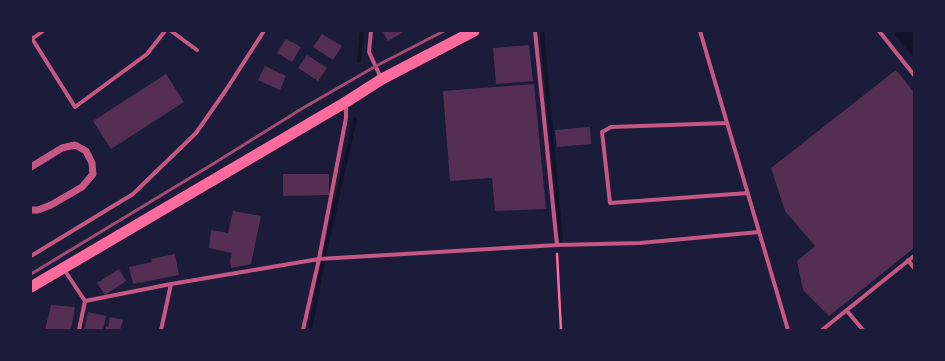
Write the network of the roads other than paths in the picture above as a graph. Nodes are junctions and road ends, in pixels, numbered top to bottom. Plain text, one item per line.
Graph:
1 (42, 31) edge
2 (165, 31) edge
3 (172, 31) edge
4 (264, 31) edge
5 (371, 31) edge
6 (474, 31) edge
7 (535, 31) edge
8 (700, 31) edge
9 (879, 31) edge
10 (32, 38) edge
11 (197, 50) dead end
12 (914, 75) edge
13 (382, 79) junction
14 (346, 102) junction
15 (727, 123) junction
16 (31, 166) edge
17 (748, 193) junction
18 (31, 210) edge
19 (759, 232) junction
20 (557, 246) junction
21 (31, 256) edge
22 (914, 256) edge
23 (319, 259) junction
24 (908, 260) junction
25 (63, 268) junction
26 (914, 268) edge
27 (171, 284) junction
28 (31, 288) edge
29 (85, 301) junction
30 (847, 310) junction
31 (79, 330) edge
32 (161, 330) edge
33 (303, 330) edge
34 (788, 330) edge
35 (822, 330) edge
36 (863, 330) edge

1 - 10 street
2 - 10 street
3 - 11 street
4 - 21 street
5 - 13 street
6 - 13 highway
7 - 20 street
8 - 15 street
9 - 12 street
13 - 14 highway
14 - 23 street
14 - 25 highway
15 - 17 street
15 - 17 street
16 - 18 street
17 - 19 street
19 - 20 street
19 - 34 street
20 - 23 street
22 - 24 street
23 - 27 street
23 - 33 street
24 - 26 street
24 - 30 street
25 - 28 highway
25 - 29 street
27 - 29 street
27 - 32 street
29 - 31 street
30 - 35 street
30 - 36 street

